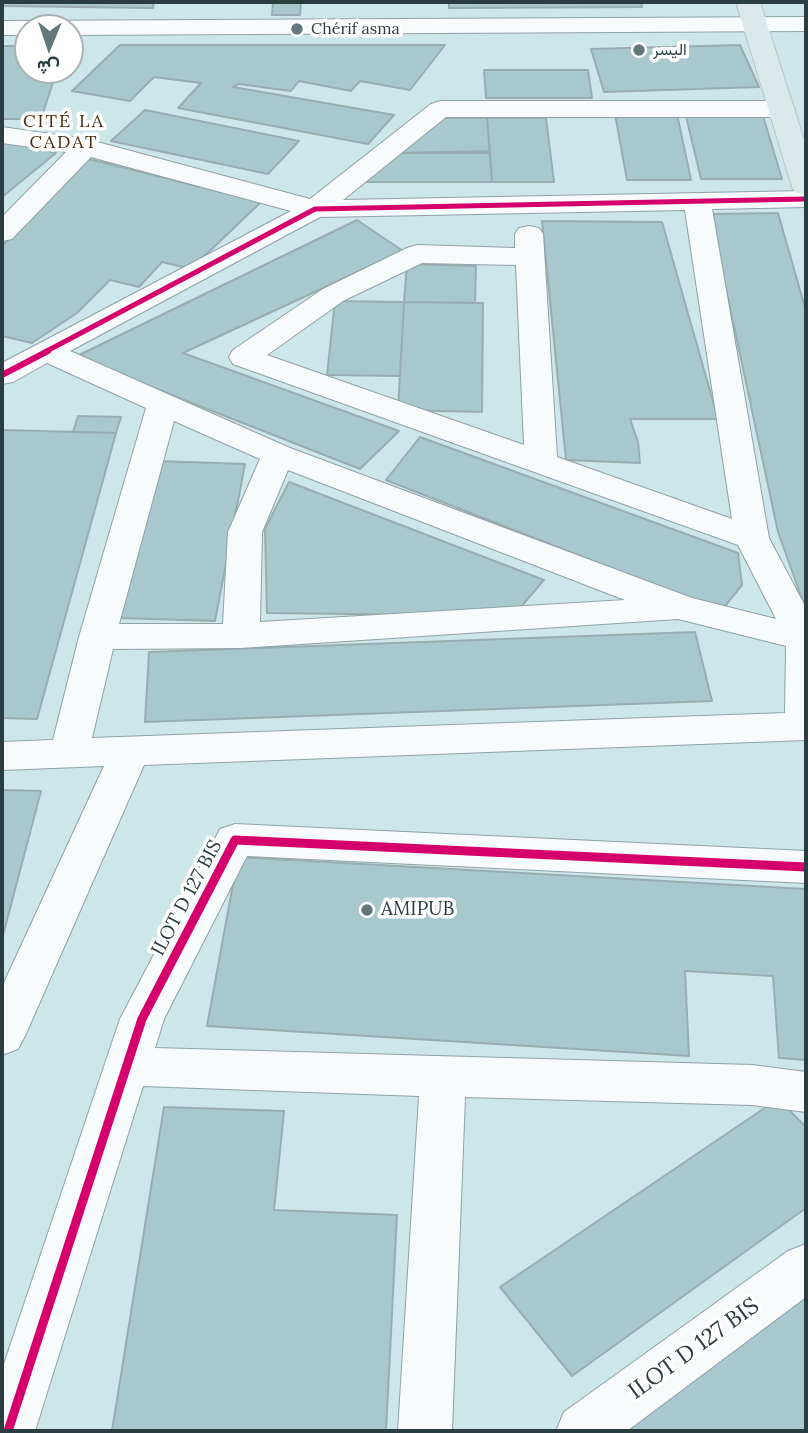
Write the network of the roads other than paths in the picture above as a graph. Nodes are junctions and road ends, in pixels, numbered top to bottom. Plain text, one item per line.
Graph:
1 (359, 2) edge
2 (752, 13) edge
3 (806, 24) edge
4 (356, 27) junction
5 (2, 28) edge
6 (782, 109) junction
7 (2, 135) edge
8 (86, 147) junction
9 (806, 187) edge
10 (806, 199) edge
11 (697, 201) junction
12 (527, 204) junction
13 (315, 209) junction
14 (2, 233) edge
15 (530, 257) junction
16 (46, 351) junction
17 (2, 375) edge
18 (163, 404) junction
19 (278, 454) junction
20 (541, 462) junction
21 (752, 538) junction
22 (682, 608) junction
23 (242, 636) junction
24 (97, 637) junction
25 (804, 638) junction
26 (805, 726) edge
27 (130, 752) junction
28 (69, 754) junction
29 (2, 755) edge
30 (806, 867) edge
31 (2, 1036) edge
32 (126, 1066) junction
33 (443, 1077) junction
34 (806, 1092) edge
35 (806, 1267) edge
36 (8, 1431) edge
37 (425, 1431) edge
38 (583, 1431) edge

1 - 4 street
2 - 3 street
2 - 4 street
2 - 6 main road
4 - 5 street
6 - 9 main road
6 - 13 street
7 - 8 street
8 - 13 street
8 - 14 street
10 - 11 street
11 - 12 street
11 - 21 street
12 - 13 street
12 - 15 street
13 - 16 street
15 - 20 street
15 - 20 street
16 - 17 street
16 - 18 street
18 - 19 street
18 - 24 street
19 - 22 street
19 - 23 street
20 - 21 street
21 - 25 street
22 - 23 street
22 - 25 street
23 - 24 street
24 - 28 street
25 - 26 street
26 - 27 street
27 - 28 street
27 - 31 street
28 - 29 street
30 - 32 street, ILOT D 127 BIS
32 - 33 street
32 - 36 street, ILOT D 127 BIS
33 - 34 street
33 - 37 street
35 - 38 street, ILOT D 127 BIS

